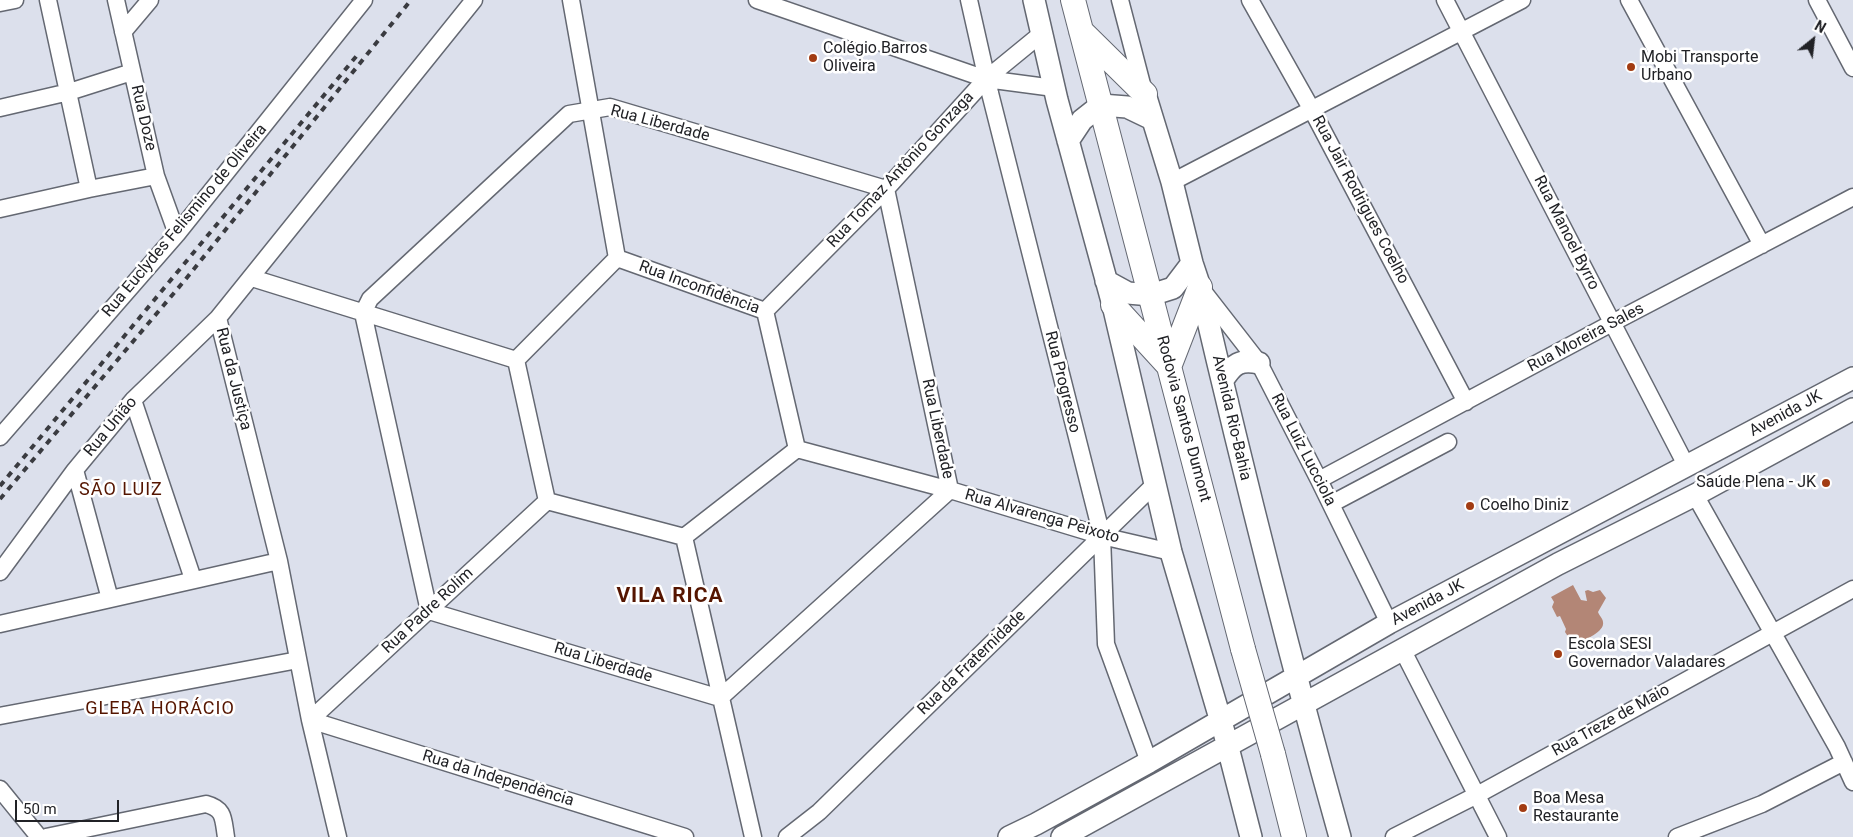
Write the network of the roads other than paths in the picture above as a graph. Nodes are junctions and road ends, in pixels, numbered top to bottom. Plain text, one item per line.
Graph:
1 (15, 0) edge
2 (48, 0) edge
3 (116, 0) edge
4 (150, 0) edge
5 (364, 0) edge
6 (474, 0) edge
7 (572, 0) edge
8 (757, 0) edge
9 (969, 0) edge
10 (1034, 0) edge
11 (1073, 0) edge
12 (1250, 0) edge
13 (1445, 0) edge
14 (1522, 0) edge
15 (1629, 0) edge
16 (1817, 0) edge
17 (1121, 1) edge
18 (0, 3) edge
19 (1080, 29) junction
20 (1462, 31) junction
21 (123, 32) junction
22 (1041, 34) junction
23 (1853, 68) edge
24 (132, 72) junction
25 (986, 79) junction
26 (1054, 88) junction
27 (69, 92) junction
28 (1145, 94) junction
29 (1100, 105) junction
30 (0, 108) edge
31 (590, 110) junction
32 (1312, 110) junction
33 (1152, 119) junction
34 (1068, 141) junction
35 (156, 176) junction
36 (1172, 182) junction
37 (89, 189) junction
38 (886, 189) junction
39 (1853, 197) edge
40 (0, 209) edge
41 (177, 234) junction
42 (1762, 245) junction
43 (617, 258) junction
44 (1192, 262) junction
45 (252, 278) junction
46 (1106, 281) junction
47 (1200, 287) junction
48 (1151, 295) junction
49 (1113, 305) junction
50 (765, 311) junction
51 (363, 313) junction
52 (218, 318) junction
53 (1612, 323) junction
54 (516, 360) junction
55 (1259, 363) junction
56 (1169, 367) junction
57 (1853, 378) edge
58 (1223, 380) junction
59 (133, 400) junction
60 (1466, 402) junction
61 (1853, 409) edge
62 (0, 434) edge
63 (1448, 442) dead end
64 (797, 450) junction
65 (1687, 467) junction
66 (75, 470) junction
67 (1319, 480) junction
68 (1154, 486) junction
69 (950, 490) junction
70 (1695, 495) junction
71 (547, 501) junction
72 (1331, 504) junction
73 (1102, 536) junction
74 (684, 537) junction
75 (1171, 552) junction
76 (279, 561) junction
77 (0, 572) edge
78 (194, 579) junction
79 (1853, 589) edge
80 (110, 599) junction
81 (428, 610) junction
82 (0, 624) edge
83 (1389, 624) junction
84 (1772, 633) junction
85 (1402, 649) junction
86 (298, 660) junction
87 (1296, 677) junction
88 (720, 698) junction
89 (1303, 704) junction
90 (0, 716) edge
91 (310, 720) junction
92 (1221, 720) junction
93 (1227, 744) junction
94 (1149, 762) junction
95 (1844, 762) junction
96 (1853, 782) edge
97 (0, 789) edge
98 (1477, 794) junction
99 (39, 837) edge
100 (46, 837) edge
101 (226, 837) edge
102 (338, 837) edge
103 (685, 837) edge
104 (753, 837) edge
105 (787, 837) edge
106 (1009, 837) edge
107 (1062, 837) edge
108 (1251, 837) edge
109 (1294, 837) edge
110 (1340, 837) edge
111 (1394, 837) edge
112 (1498, 837) edge
113 (1677, 837) edge

1 - 18 street
2 - 27 street
3 - 21 street, Rua Doze
4 - 21 street
5 - 41 street, Rua Euclydes Felismino de Oliveira
6 - 45 street, Rua da Justiça
7 - 31 street
8 - 25 street
9 - 25 street, Rua Progresso
10 - 22 main road
11 - 19 highway, Rodovia Santos Dumont
12 - 32 street, Rua Jair Rodrigues Coelho
13 - 20 street, Rua Manoel Byrro
14 - 20 street
15 - 42 street
16 - 23 street
17 - 28 street, Avenida Rio-Bahia
19 - 28 highway
19 - 29 highway, Rodovia Santos Dumont
20 - 32 street
20 - 53 street, Rua Manoel Byrro
21 - 24 street, Rua Doze
22 - 25 street, Rua Tomaz Antônio Gonzaga
22 - 26 main road
24 - 27 street
24 - 35 street, Rua Doze
25 - 26 street
25 - 38 street, Rua Tomaz Antônio Gonzaga
25 - 73 street, Rua Progresso
26 - 34 main road
27 - 30 street
27 - 37 street
28 - 33 main road, Avenida Rio-Bahia
29 - 33 main road
29 - 34 main road
29 - 48 highway, Rodovia Santos Dumont
31 - 38 street, Rua Liberdade
31 - 43 street
31 - 51 street, Rua Liberdade
32 - 36 street
32 - 60 street, Rua Jair Rodrigues Coelho
33 - 36 main road, Avenida Rio-Bahia
34 - 46 main road
35 - 37 street
35 - 41 street, Rua Doze
36 - 44 main road, Avenida Rio-Bahia
37 - 40 street
38 - 50 street, Rua Tomaz Antônio Gonzaga
38 - 69 street, Rua Liberdade
39 - 42 street, Rua Moreira Sales
41 - 62 street, Rua Euclydes Felismino de Oliveira
42 - 53 street, Rua Moreira Sales
43 - 50 street, Rua Inconfidência
43 - 54 street, Rua Inconfidência
44 - 47 main road, Avenida Rio-Bahia
44 - 48 main road
45 - 51 street
45 - 52 street, Rua da Justiça
46 - 48 main road
46 - 49 main road
47 - 55 street, Rua Luiz Lucciola
47 - 56 highway
47 - 58 main road, Avenida Rio-Bahia
48 - 56 highway, Rodovia Santos Dumont
49 - 56 highway
49 - 68 main road
50 - 64 street, Rua Inconfidência
51 - 54 street
51 - 81 street
52 - 59 street, Rua União
52 - 76 street, Rua da Justiça
53 - 60 street, Rua Moreira Sales
53 - 65 street, Rua Manoel Byrro
54 - 71 street
55 - 58 main road
55 - 67 street, Rua Luiz Lucciola
56 - 109 highway, Rodovia Santos Dumont, bridge
57 - 65 main road, Avenida JK
58 - 87 main road, Avenida Rio-Bahia
59 - 66 street, Rua União
59 - 78 street
60 - 67 street, Rua Moreira Sales
61 - 70 main road, Avenida JK
63 - 72 street
64 - 69 street, Rua Alvarenga Peixoto
64 - 74 street
65 - 83 main road, Avenida JK
66 - 77 street, Rua União
66 - 80 street
67 - 72 street, Rua Luiz Lucciola
68 - 73 street, Rua da Fraternidade
68 - 75 main road
69 - 73 street, Rua Alvarenga Peixoto
69 - 88 street, Rua Liberdade
70 - 84 street
70 - 85 main road, Avenida JK
71 - 74 street
71 - 81 street, Rua Padre Rolim
72 - 83 street, Rua Luiz Lucciola
73 - 75 street, Rua Alvarenga Peixoto
73 - 94 street, Rua Progresso
73 - 105 street, Rua da Fraternidade
74 - 88 street
75 - 92 main road
76 - 78 street
76 - 86 street, Rua da Justiça
78 - 80 street
79 - 84 street, Rua Treze de Maio
80 - 82 street
81 - 88 street, Rua Liberdade
81 - 91 street, Rua Padre Rolim
83 - 87 main road, Avenida JK
84 - 95 street
84 - 98 street, Rua Treze de Maio
85 - 89 main road, Avenida JK
85 - 98 street
86 - 90 street
86 - 91 street, Rua da Justiça
87 - 89 main road, Avenida Rio-Bahia
87 - 92 main road, Avenida JK
88 - 104 street
89 - 93 main road, Avenida JK
89 - 110 main road, Avenida Rio-Bahia
91 - 102 street, Rua da Justiça
91 - 103 street, Rua da Independência
92 - 93 main road
92 - 94 main road, Avenida JK
93 - 107 main road, Avenida JK
93 - 108 main road
94 - 106 main road, Avenida JK
95 - 96 street
95 - 113 street
97 - 99 street
98 - 111 street, Rua Treze de Maio
98 - 112 street
100 - 101 street

